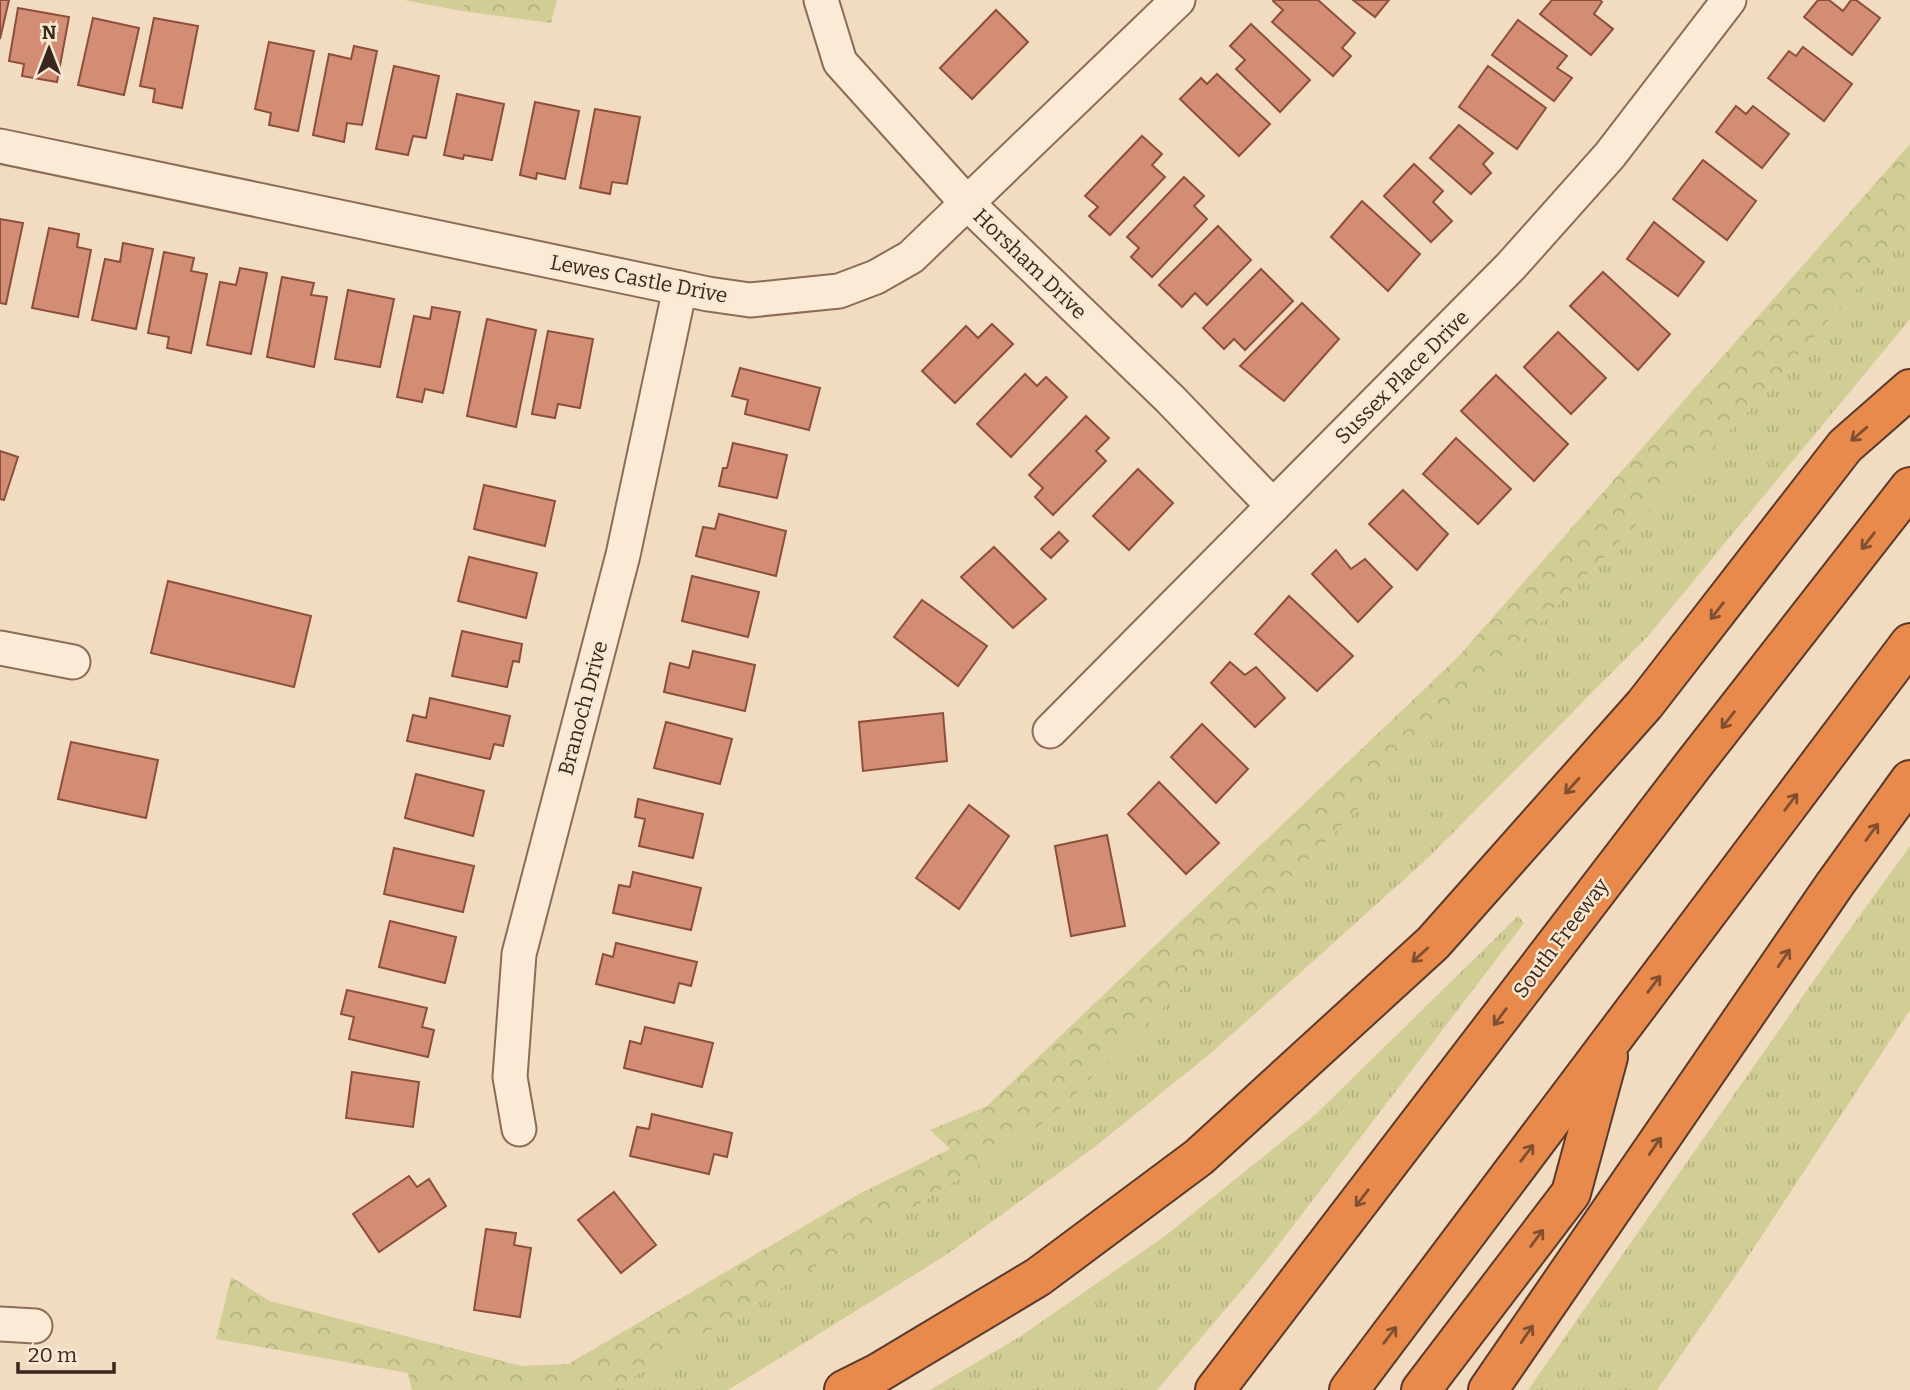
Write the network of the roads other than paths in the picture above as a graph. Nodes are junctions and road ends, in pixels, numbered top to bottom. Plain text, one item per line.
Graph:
1 (821, 0) edge
2 (1178, 0) edge
3 (1729, 0) edge
4 (0, 146) edge
5 (966, 202) junction
6 (680, 288) junction
7 (1910, 389) edge
8 (1910, 487) edge
9 (1273, 506) junction
10 (1910, 643) edge
11 (0, 648) edge
12 (73, 662) dead end
13 (1050, 731) dead end
14 (1910, 780) edge
15 (1613, 1038) junction
16 (519, 1129) dead end
17 (0, 1324) edge
18 (34, 1326) dead end
19 (844, 1390) edge
20 (1215, 1390) edge
21 (1349, 1390) edge
22 (1422, 1390) edge
23 (1488, 1390) edge

1 - 5 street, Horsham Drive
2 - 5 street, Lewes Castle Drive
3 - 9 street, Sussex Place Drive
4 - 6 street, Lewes Castle Drive
5 - 6 street, Lewes Castle Drive
5 - 9 street, Horsham Drive
6 - 16 street, Branoch Drive
7 -> 19 highway
8 -> 20 highway, South Freeway
9 - 13 street, Sussex Place Drive
15 -> 10 highway
11 - 12 street
23 -> 14 highway
21 -> 15 highway
22 -> 15 highway
17 - 18 street

